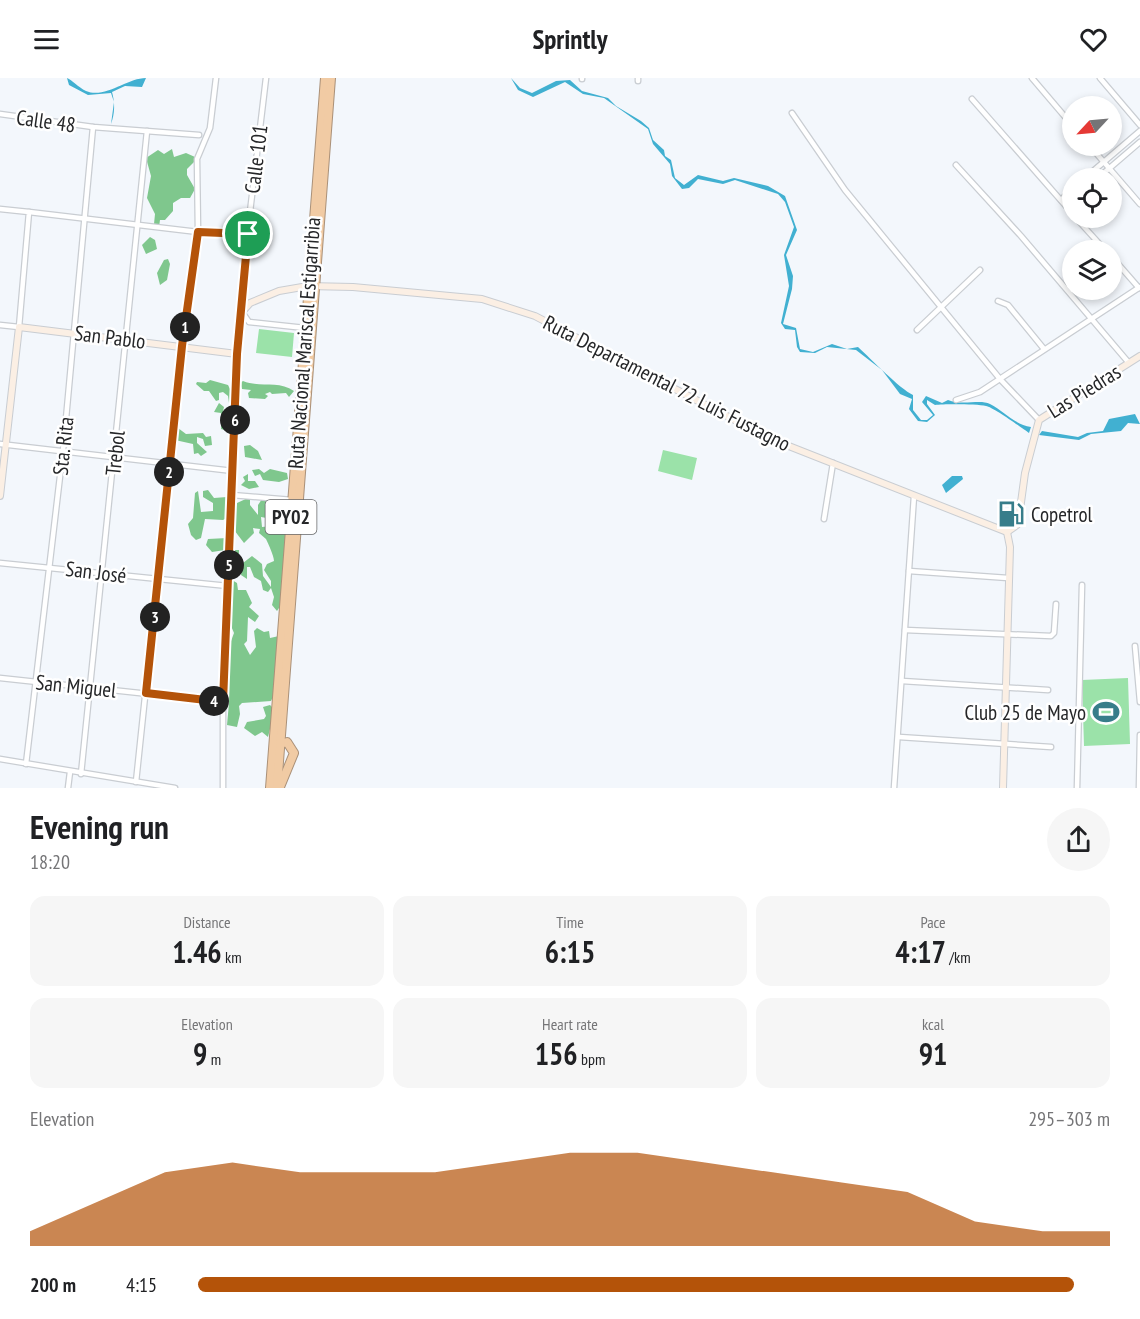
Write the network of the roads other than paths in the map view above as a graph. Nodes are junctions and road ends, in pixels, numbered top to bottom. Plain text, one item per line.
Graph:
1 (216, 78) edge
2 (266, 78) edge
3 (325, 78) edge
4 (331, 78) edge
5 (1032, 78) edge
6 (1100, 78) edge
7 (972, 99) dead end
8 (792, 113) dead end
9 (0, 114) edge
10 (1062, 114) edge
11 (1140, 125) edge
12 (93, 127) junction
13 (147, 131) junction
14 (1140, 131) edge
15 (199, 135) dead end
16 (1140, 142) edge
17 (1099, 156) edge
18 (1104, 162) junction
19 (956, 165) dead end
20 (1097, 168) edge
21 (1109, 168) joint
22 (1122, 183) edge
23 (1061, 200) edge
24 (1140, 204) edge
25 (0, 209) edge
26 (29, 212) junction
27 (86, 218) junction
28 (139, 226) junction
29 (1085, 228) edge
30 (198, 232) junction
31 (248, 234) junction
32 (1096, 240) edge
33 (1122, 268) edge
34 (980, 270) dead end
35 (312, 286) junction
36 (1139, 288) edge
37 (998, 301) dead end
38 (942, 308) junction
39 (242, 312) junction
40 (1092, 318) junction
41 (0, 325) edge
42 (19, 327) junction
43 (305, 328) junction
44 (917, 330) dead end
45 (74, 333) junction
46 (127, 339) junction
47 (182, 346) junction
48 (1044, 349) junction
49 (237, 354) junction
50 (1140, 356) edge
51 (1129, 363) junction
52 (1000, 379) junction
53 (956, 400) dead end
54 (1037, 423) junction
55 (3, 445) edge
56 (63, 451) junction
57 (114, 456) junction
58 (170, 463) junction
59 (833, 463) junction
60 (233, 471) junction
61 (232, 495) junction
62 (0, 496) edge
63 (914, 496) junction
64 (292, 500) junction
65 (824, 519) dead end
66 (1007, 532) junction
67 (0, 563) edge
68 (48, 566) junction
69 (909, 571) junction
70 (104, 572) junction
71 (1008, 578) junction
72 (159, 580) junction
73 (1082, 585) dead end
74 (228, 586) junction
75 (1056, 604) dead end
76 (905, 630) junction
77 (1007, 634) junction
78 (1135, 646) dead end
79 (0, 678) edge
80 (36, 681) junction
81 (902, 681) junction
82 (91, 687) junction
83 (1006, 688) junction
84 (1048, 690) dead end
85 (146, 693) junction
86 (223, 702) junction
87 (1140, 702) edge
88 (1140, 735) edge
89 (899, 737) junction
90 (1004, 744) junction
91 (277, 745) junction
92 (1051, 747) dead end
93 (0, 759) edge
94 (26, 764) junction
95 (70, 772) junction
96 (81, 774) junction
97 (136, 782) junction
98 (68, 788) edge
99 (175, 788) edge
100 (223, 788) edge
101 (270, 788) edge
102 (278, 788) edge
103 (894, 788) edge
104 (1003, 788) edge
105 (1077, 788) edge
106 (1139, 788) edge

1 - 30 street
2 - 31 street, Calle 101
3 - 35 highway, Ruta Nacional Mariscal Estigarribia / PY02
4 - 35 highway, Ruta Nacional Mariscal Estigarribia / PY02
5 - 10 street
6 - 11 street
7 - 23 street
8 - 38 street
9 - 12 street, Calle 48
12 - 13 street, Calle 48
12 - 27 street, Sta. Rita
13 - 15 street, Calle 48
13 - 28 street, Trebol
14 - 18 street
16 - 21 street
17 - 18 street
18 - 20 street
18 - 21 street
19 - 40 street
22 - 24 street
25 - 26 street
26 - 27 street
26 - 42 street
27 - 28 street
27 - 45 street, Sta. Rita
28 - 30 street
28 - 46 street, Trebol
29 - 32 street
30 - 31 street
30 - 47 street
31 - 39 street, Calle 101
33 - 36 street
34 - 38 street
35 - 39 main road, Ruta Departamental 72 Luis Fustagno
35 - 43 highway, Ruta Nacional Mariscal Estigarribia / PY02
35 - 59 main road, Ruta Departamental 72 Luis Fustagno
35 - 91 highway, Ruta Nacional Mariscal Estigarribia / PY02
36 - 40 street
37 - 48 street
38 - 44 street
38 - 52 street
39 - 43 street
39 - 49 main road
40 - 48 street
40 - 51 street
41 - 42 street
42 - 45 main road, San Pablo
42 - 55 main road
43 - 64 highway, Ruta Nacional Mariscal Estigarribia / PY02
45 - 46 main road, San Pablo
45 - 56 street, Sta. Rita
46 - 47 main road, San Pablo
46 - 57 street, Trebol
47 - 49 main road, San Pablo
47 - 58 street
48 - 52 street
49 - 60 street
50 - 51 main road, Las Piedras
51 - 54 main road, Las Piedras
52 - 53 street
52 - 54 street
54 - 66 main road, Las Piedras
55 - 56 street
55 - 62 main road
56 - 57 street
56 - 68 street, Sta. Rita
57 - 58 street
57 - 70 street, Trebol
58 - 60 street
58 - 72 street
59 - 63 main road, Ruta Departamental 72 Luis Fustagno
59 - 65 street
60 - 61 street
61 - 64 street
61 - 74 street
63 - 66 main road, Ruta Departamental 72 Luis Fustagno
63 - 69 street
64 - 91 highway, Ruta Nacional Mariscal Estigarribia / PY02
66 - 71 main road
67 - 68 street, San José
68 - 70 street, San José
68 - 80 street, Sta. Rita
69 - 71 street
69 - 76 street
70 - 72 street, San José
70 - 82 street, Trebol
71 - 77 main road
72 - 74 street, San José
72 - 85 street
73 - 105 street
74 - 86 street
75 - 77 street
76 - 77 street
76 - 81 street
77 - 83 main road
78 - 87 street
79 - 80 street, San Miguel
80 - 82 street, San Miguel
80 - 94 street, Sta. Rita
81 - 83 street
81 - 89 street
82 - 85 street, San Miguel
82 - 96 street, Trebol
83 - 84 street
83 - 90 main road
85 - 86 street, San Miguel
85 - 97 street
86 - 100 street
88 - 106 street
89 - 90 street
89 - 103 street
90 - 92 street
90 - 104 main road
91 - 101 highway, Ruta Nacional Mariscal Estigarribia / PY02
91 - 102 highway, Ruta Nacional Mariscal Estigarribia / PY02
91 - 102 highway
93 - 94 street
94 - 95 street
95 - 96 street
95 - 98 street
96 - 97 street
97 - 99 street

